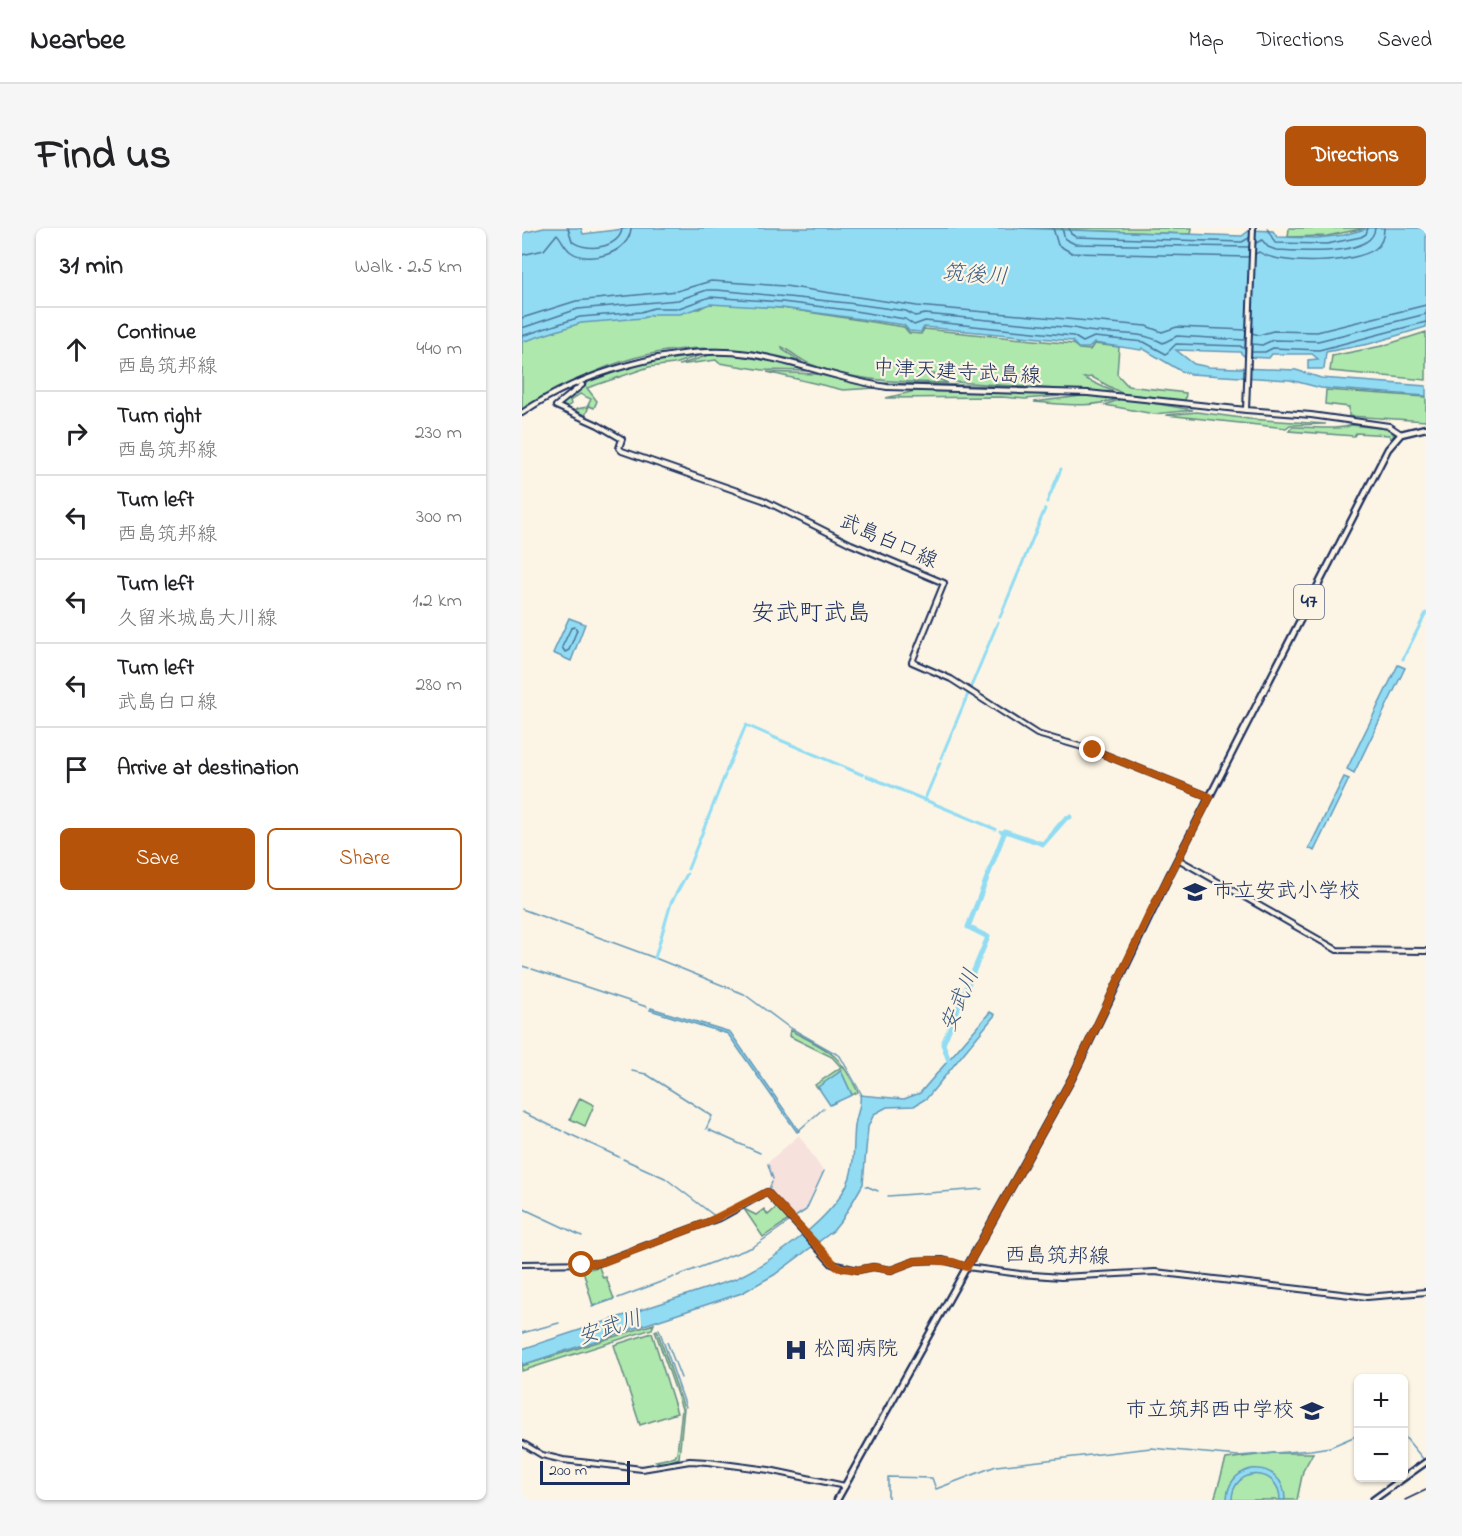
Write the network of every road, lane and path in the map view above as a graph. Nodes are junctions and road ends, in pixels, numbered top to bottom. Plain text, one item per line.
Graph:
1 (1253, 228) edge
2 (587, 381) junction
3 (1246, 409) junction
4 (522, 413) edge
5 (1426, 428) edge
6 (1401, 434) junction
7 (1210, 797) junction
8 (1178, 859) junction
9 (1426, 951) edge
10 (522, 1264) edge
11 (967, 1267) junction
12 (1426, 1292) edge
13 (522, 1443) edge
14 (1426, 1462) edge
15 (845, 1486) junction
16 (837, 1500) edge
17 (1373, 1500) edge

1 - 3 main road
2 - 3 main road, 中津天建寺武島線
2 - 4 main road, 中津天建寺武島線
2 - 7 main road, 武島白口線
3 - 6 main road, 中津天建寺武島線
5 - 6 main road
6 - 7 main road, 47
7 - 8 main road, 47
8 - 9 main road
8 - 11 main road, 47
10 - 11 main road, 西島筑邦線
11 - 12 main road, 西島筑邦線
11 - 15 main road, 47
13 - 15 main road
14 - 17 main road
15 - 16 main road, 47

